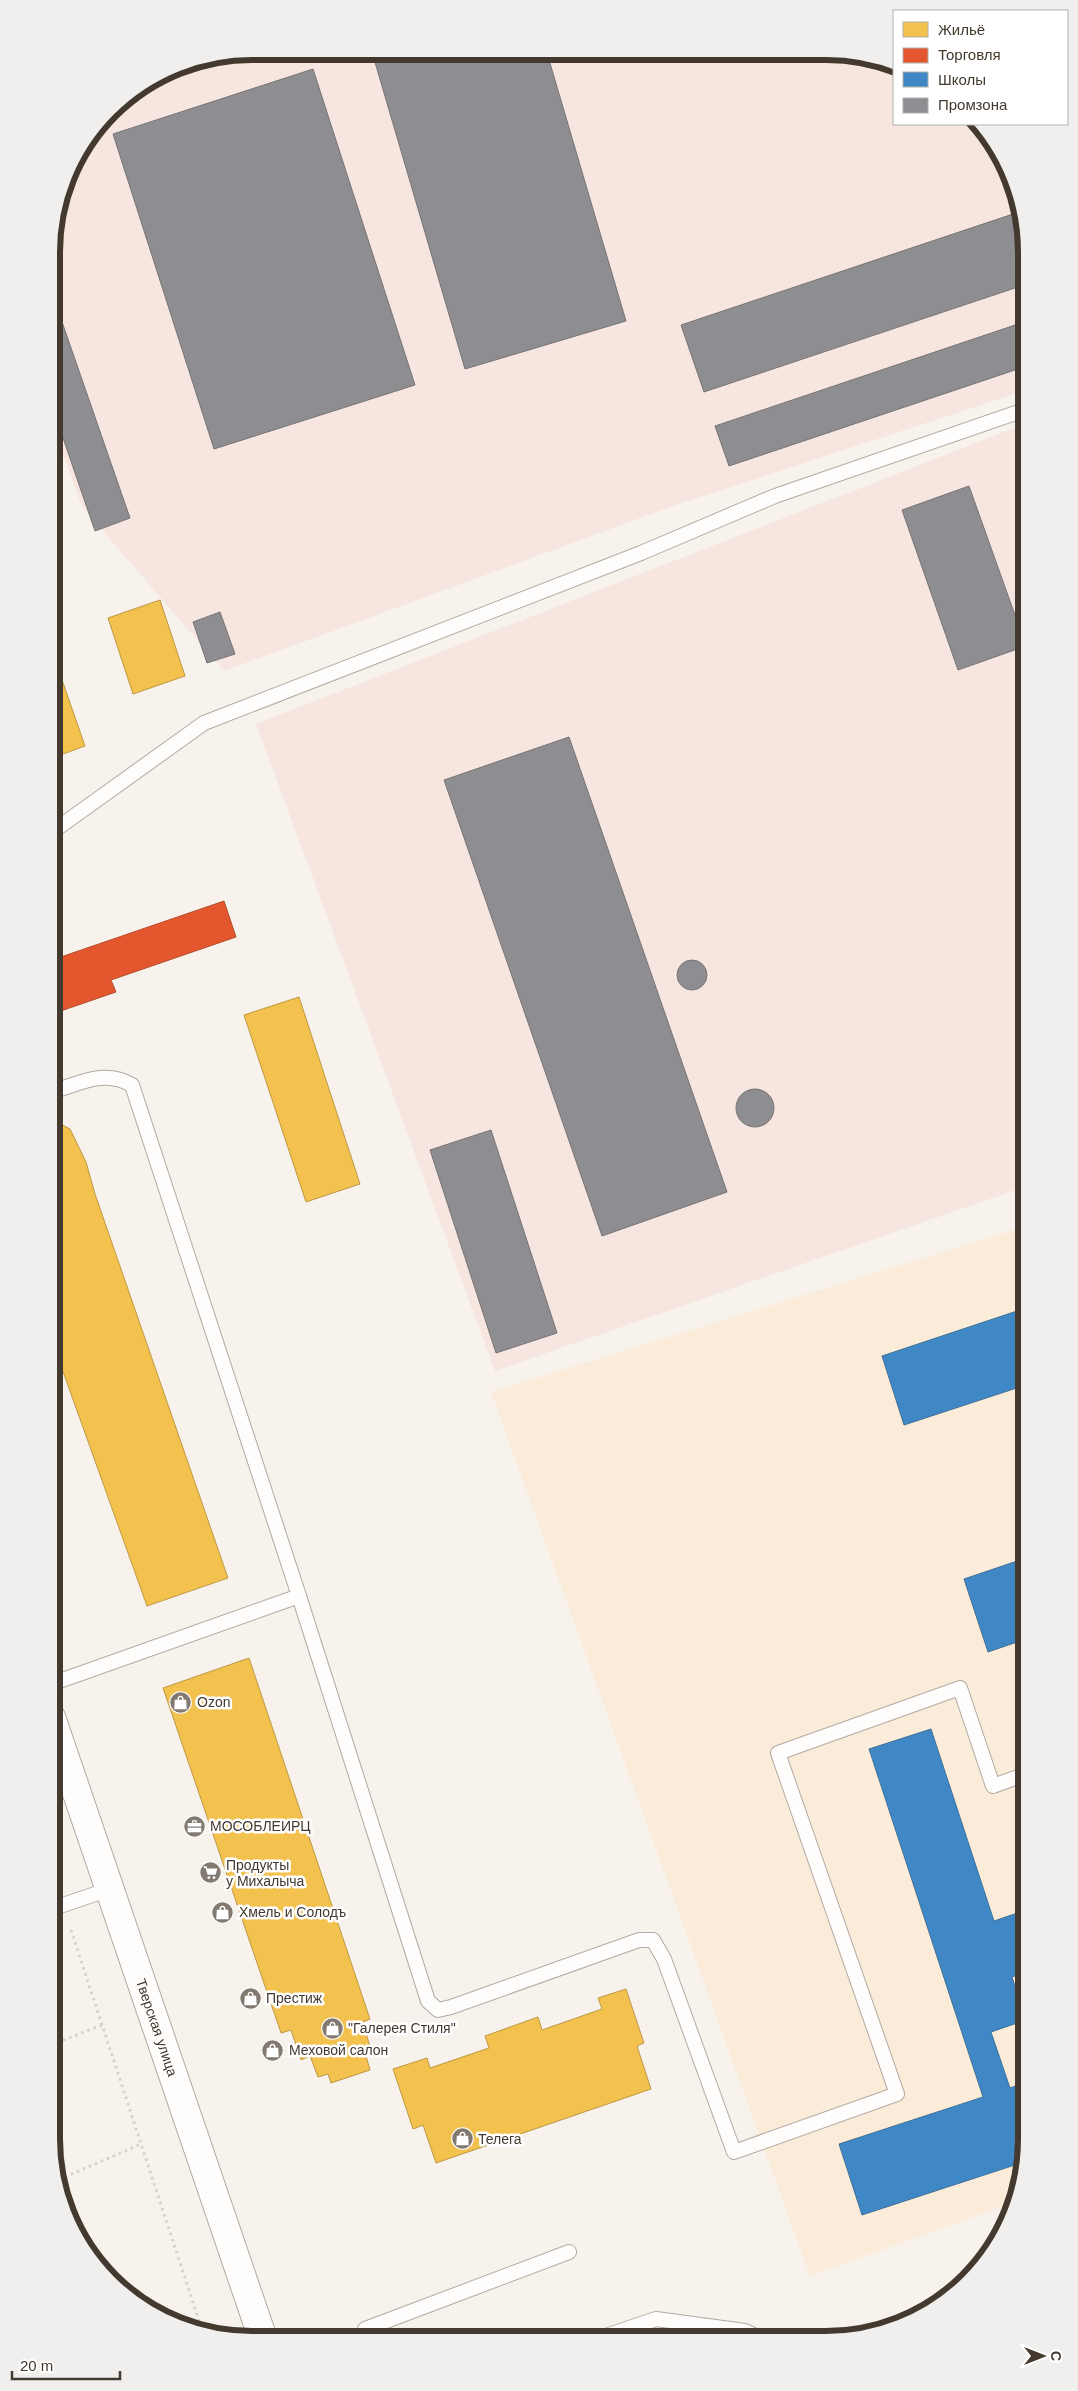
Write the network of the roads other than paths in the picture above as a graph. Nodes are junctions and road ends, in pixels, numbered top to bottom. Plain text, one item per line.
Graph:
1 (1018, 412) edge
2 (60, 826) edge
3 (60, 1090) edge
4 (299, 1596) junction
5 (60, 1681) edge
6 (60, 1743) edge
7 (1018, 1777) edge
8 (110, 1889) junction
9 (60, 1906) edge
10 (569, 2252) dead end
11 (260, 2331) edge
12 (366, 2331) edge
13 (621, 2331) edge
14 (745, 2331) edge

1 - 2 lane
3 - 4 lane
4 - 5 lane
4 - 7 lane
6 - 8 main road, Тверская улица
8 - 9 lane
8 - 11 main road, Тверская улица
10 - 12 lane
13 - 14 lane

